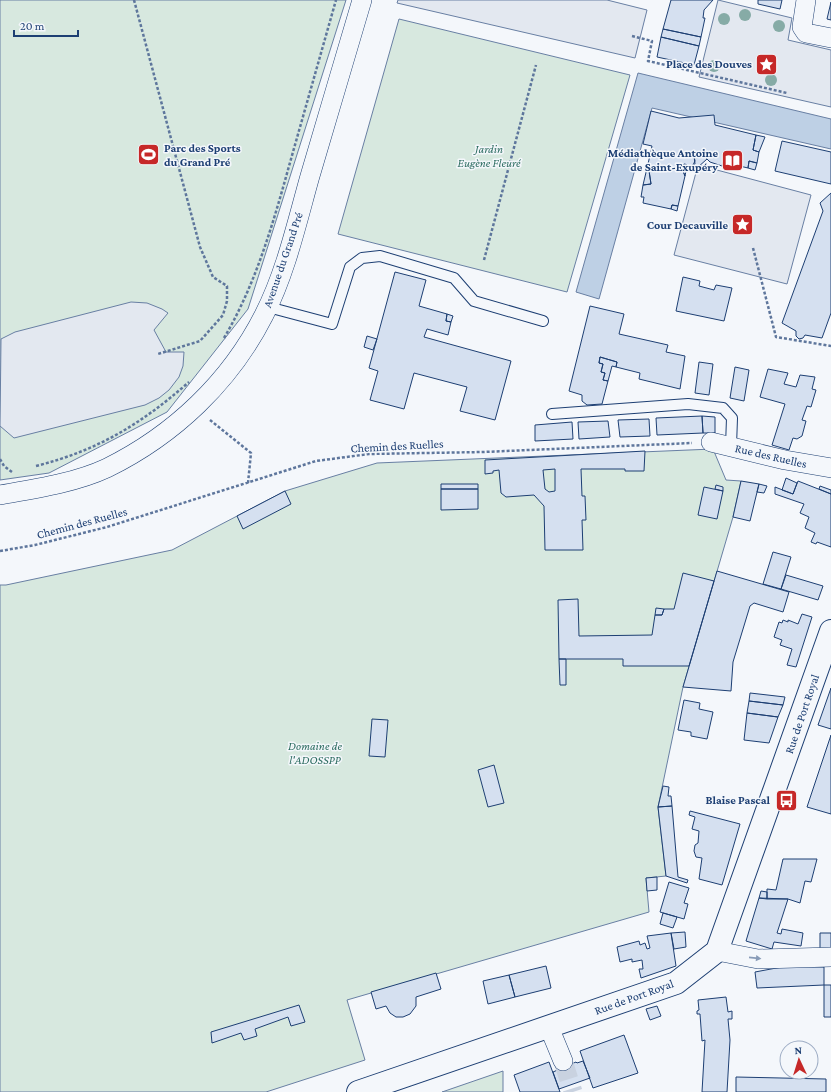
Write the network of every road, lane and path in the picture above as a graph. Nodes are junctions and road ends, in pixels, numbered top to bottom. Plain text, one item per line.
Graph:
1 (134, 0) edge
2 (336, 0) edge
3 (362, 0) edge
4 (806, 0) edge
5 (632, 36) dead end
6 (831, 38) edge
7 (536, 65) dead end
8 (787, 93) dead end
9 (753, 248) dead end
10 (484, 260) dead end
11 (268, 307) junction
12 (543, 321) dead end
13 (221, 344) dead end
14 (831, 346) edge
15 (158, 354) dead end
16 (194, 377) dead end
17 (196, 408) junction
18 (552, 414) dead end
19 (711, 442) joint
20 (731, 446) junction
21 (0, 459) edge
22 (33, 467) dead end
23 (831, 468) edge
24 (19, 470) dead end
25 (248, 483) junction
26 (0, 495) edge
27 (0, 550) edge
28 (831, 631) edge
29 (717, 951) junction
30 (831, 957) edge
31 (549, 1027) junction
32 (563, 1061) tunnel mouth
33 (358, 1092) edge

1 - 15 path
2 - 13 path
3 - 11 street, Avenue du Grand Pré
4 - 6 street
5 - 8 path
7 - 10 path
9 - 14 path
11 - 12 lane
11 - 17 street, Avenue du Grand Pré
16 - 22 path
17 - 25 path
17 - 26 street, Avenue du Grand Pré
18 - 20 lane
19 - 20 street, Rue des Ruelles
19 - 25 path, Chemin des Ruelles
20 - 23 street, Rue des Ruelles
21 - 24 path
25 - 27 path, Chemin des Ruelles
28 - 29 street, Rue de Port Royal
29 -> 30 street
29 - 31 street, Rue de Port Royal
31 - 32 street
31 - 33 street, Rue de Port Royal

